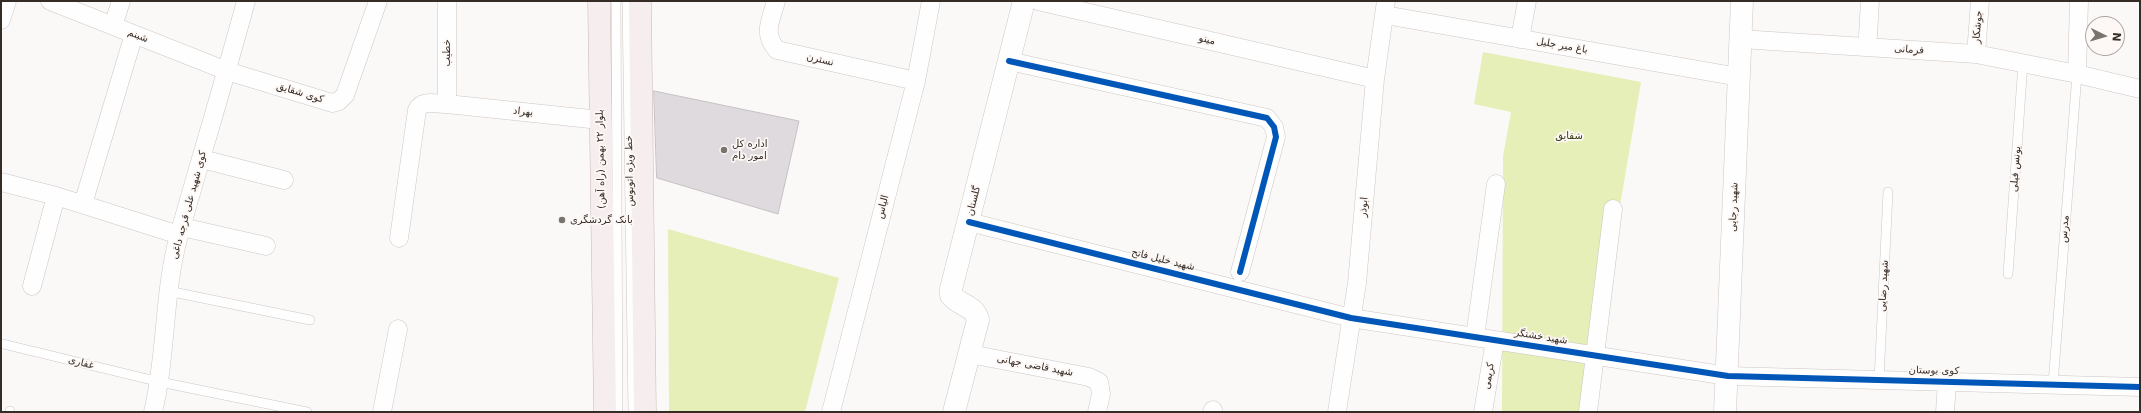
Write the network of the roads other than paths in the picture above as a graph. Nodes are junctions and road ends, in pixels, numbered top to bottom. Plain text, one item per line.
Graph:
1 (6, 1) edge
2 (50, 1) edge
3 (121, 1) edge
4 (246, 1) edge
5 (378, 1) edge
6 (447, 1) edge
7 (599, 1) edge
8 (616, 1) edge
9 (627, 1) edge
10 (640, 1) edge
11 (776, 1) edge
12 (931, 1) edge
13 (1024, 1) edge
14 (1038, 1) edge
15 (1527, 1) edge
16 (1742, 1) edge
17 (1870, 1) edge
18 (1980, 1) edge
19 (2078, 1) edge
20 (1386, 8) edge
21 (1, 20) edge
22 (114, 26) junction
23 (134, 34) junction
24 (1868, 36) dead end
25 (1520, 39) junction
26 (1740, 39) junction
27 (1976, 54) junction
28 (1009, 61) junction
29 (2023, 63) junction
30 (227, 71) junction
31 (2077, 74) junction
32 (1739, 77) junction
33 (1375, 80) junction
34 (916, 81) junction
35 (2140, 89) edge
36 (447, 104) junction
37 (600, 120) junction
38 (202, 159) junction
39 (284, 180) dead end
40 (1, 182) edge
41 (1496, 184) dead end
42 (1888, 192) dead end
43 (56, 196) junction
44 (83, 204) junction
45 (1613, 209) dead end
46 (969, 222) junction
47 (181, 231) junction
48 (398, 238) dead end
49 (266, 246) dead end
50 (1240, 272) dead end
51 (2008, 274) dead end
52 (32, 286) dead end
53 (168, 291) junction
54 (1352, 318) junction
55 (310, 320) dead end
56 (398, 330) dead end
57 (1475, 337) junction
58 (1495, 340) junction
59 (3, 344) dead end
60 (970, 354) junction
61 (1595, 355) junction
62 (1728, 376) junction
63 (1879, 380) junction
64 (160, 382) junction
65 (1947, 382) junction
66 (2053, 384) junction
67 (2140, 387) edge
68 (388, 411) edge
69 (153, 412) edge
70 (307, 412) edge
71 (605, 412) edge
72 (618, 412) edge
73 (633, 412) edge
74 (645, 412) edge
75 (831, 412) edge
76 (954, 412) edge
77 (1097, 412) edge
78 (1337, 412) edge
79 (1483, 412) edge
80 (1588, 412) edge
81 (1725, 412) edge
82 (1945, 412) edge

1 - 21 street
2 - 22 street, شبنم
3 - 22 street
4 - 30 street, کوی شهید علی قرجه داغی
5 - 30 street, کوی شقایق
6 - 36 street, خطیب
7 - 37 main road, بلوار ۲۲ بهمن (راه آهن)
8 - 72 lane, خط ویژه اتوبوس
9 - 73 lane, خط ویژه اتوبوس
10 - 74 main road
11 - 34 street, نسترن
12 - 34 street, الیاس
13 - 28 street, گلستان
14 - 33 street, مینو
15 - 25 street
16 - 26 street, شهید رجایی
17 - 24 street
18 - 27 street, جوشکار
19 - 31 street
20 - 25 street, باغ میر جلیل
20 - 33 street, ابوذر
22 - 23 street, شبنم
23 - 30 street, شبنم
23 - 44 street
25 - 32 street, باغ میر جلیل
26 - 27 street, فرمانی
26 - 32 street, شهید رجایی
27 - 29 street, فرمانی
28 - 46 street, گلستان
28 - 50 street
29 - 31 street, فرمانی
29 - 51 lane, یونس فیلی
30 - 38 street, کوی شهید علی قرجه داغی
31 - 35 street, فرمانی
31 - 66 lane, مدرس
32 - 62 street, شهید رجایی
33 - 54 street, ابوذر
34 - 75 street, الیاس
36 - 37 street, بهراد
36 - 48 street, بهراد
37 - 71 main road, بلوار ۲۲ بهمن (راه آهن)
38 - 39 street
38 - 47 street, کوی شهید علی قرجه داغی
40 - 43 street
41 - 57 street
42 - 63 lane, شهید رضایی
43 - 44 street
43 - 52 street
44 - 47 street
45 - 61 street
46 - 54 street, شهید خلیل فاتح
46 - 60 street, گلستان
47 - 49 street
47 - 53 street, کوی شهید علی قرجه داغی
53 - 55 lane
53 - 64 street, کوی شهید علی قرجه داغی
54 - 57 street, شهید خشتگر
54 - 78 street, ابوذر
56 - 68 street
57 - 58 street, شهید خشتگر
58 - 61 street, شهید خشتگر
58 - 79 street, کریمی
59 - 64 lane, غفاری
60 - 76 street, گلستان
60 - 77 street, شهید قاضی جهانی
61 - 62 street, شهید خشتگر
61 - 80 street
62 - 63 street, کوی بوستان
62 - 81 street, شهید رجایی
63 - 65 street, کوی بوستان
64 - 69 street, کوی شهید علی قرجه داغی
64 - 70 lane, غفاری
65 - 66 street, کوی بوستان
65 - 82 street
66 - 67 street, کوی بوستان

